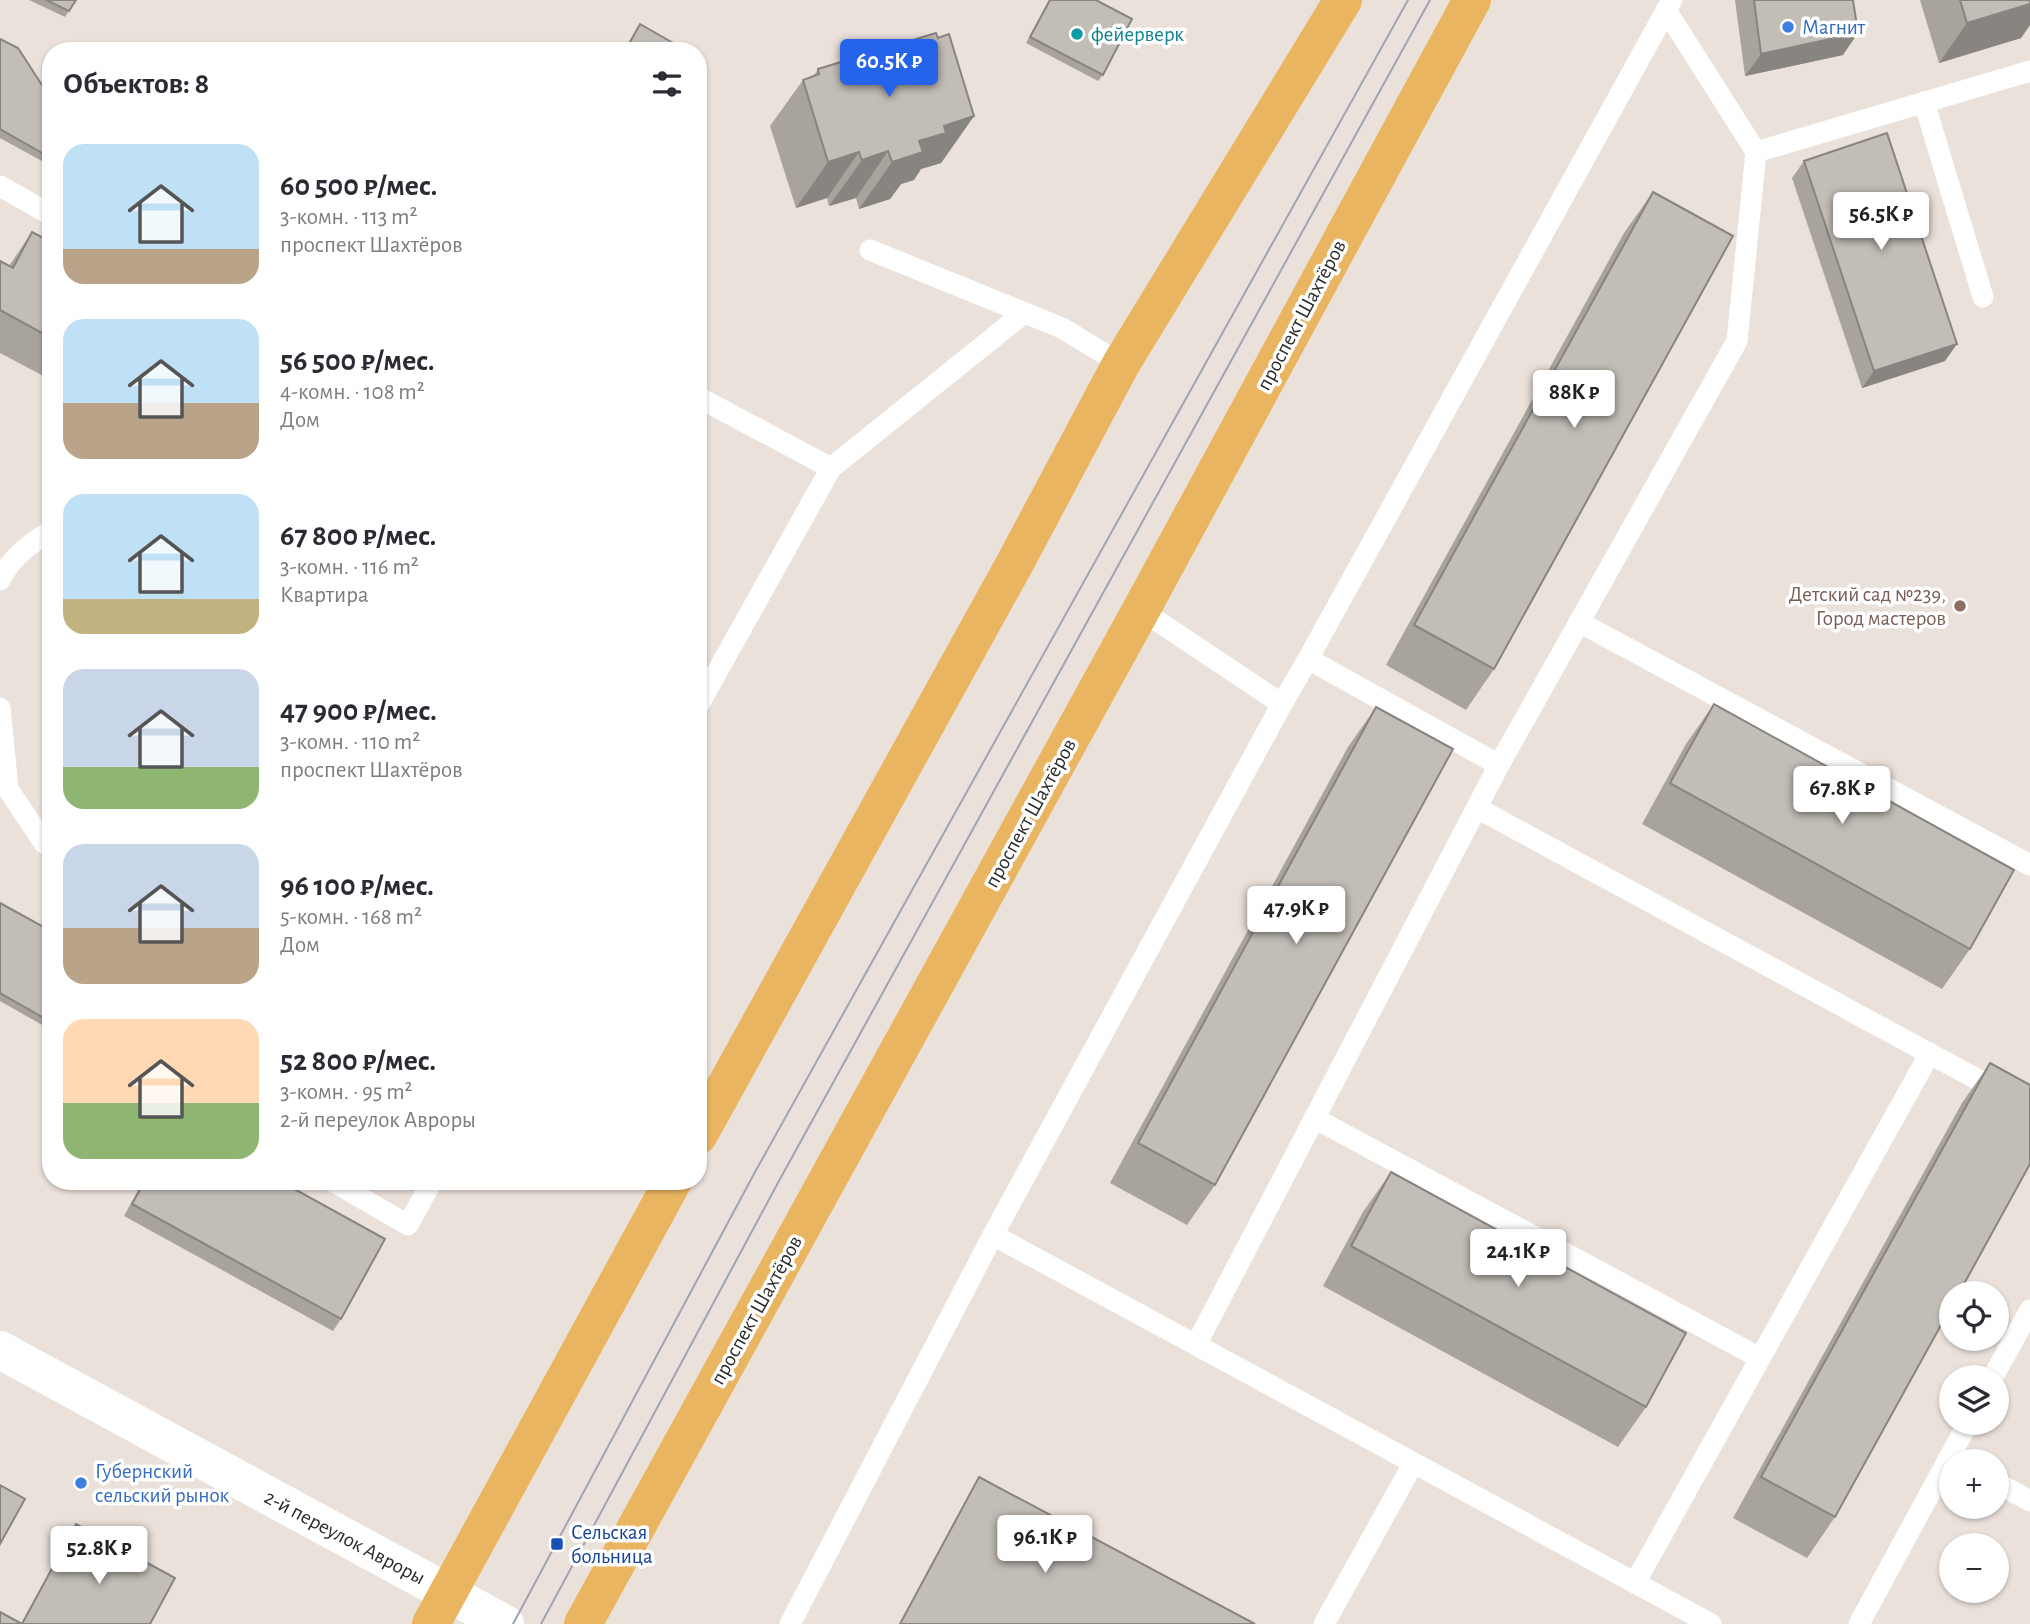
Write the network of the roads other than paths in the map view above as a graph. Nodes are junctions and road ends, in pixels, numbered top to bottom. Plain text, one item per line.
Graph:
1 (1343, 0) edge
2 (1472, 0) edge
3 (1669, 5) edge
4 (2030, 71) edge
5 (1924, 102) junction
6 (1756, 152) junction
7 (0, 186) edge
8 (42, 210) edge
9 (870, 250) dead end
10 (1983, 297) dead end
11 (1024, 313) junction
12 (1121, 364) junction
13 (707, 402) edge
14 (831, 468) junction
15 (42, 537) edge
16 (0, 580) edge
17 (1141, 610) junction
18 (1579, 622) junction
19 (1308, 659) junction
20 (707, 690) edge
21 (1282, 704) junction
22 (0, 708) edge
23 (1499, 765) junction
24 (1477, 808) junction
25 (42, 840) edge
26 (2030, 865) edge
27 (1930, 1053) junction
28 (2030, 1081) edge
29 (2024, 1105) edge
30 (1314, 1118) junction
31 (707, 1120) edge
32 (348, 1190) edge
33 (427, 1190) edge
34 (668, 1190) edge
35 (993, 1235) junction
36 (2030, 1310) edge
37 (1196, 1345) junction
38 (0, 1350) edge
39 (1760, 1358) junction
40 (2000, 1365) edge
41 (1413, 1464) junction
42 (1939, 1483) edge
43 (2009, 1490) edge
44 (2030, 1501) edge
45 (1635, 1583) junction
46 (439, 1608) edge
47 (505, 1624) edge
48 (583, 1624) edge
49 (789, 1624) edge
50 (1324, 1624) edge
51 (1711, 1624) edge
52 (1858, 1624) edge

1 - 12 main road
2 - 17 main road, проспект Шахтёров
3 - 6 lane
3 - 19 lane
4 - 5 lane
5 - 6 lane
5 - 10 lane
6 - 18 lane
7 - 8 lane
9 - 11 lane
11 - 12 lane
11 - 14 lane
12 - 31 main road
13 - 14 lane
14 - 20 lane
15 - 16 lane
17 - 21 lane
17 - 48 main road, проспект Шахтёров
18 - 23 lane
18 - 26 lane
19 - 21 lane
19 - 23 lane
21 - 35 lane
22 - 25 lane
23 - 24 lane
24 - 27 lane
24 - 30 lane
27 - 29 lane
27 - 39 lane
28 - 29 lane
30 - 37 lane
30 - 39 lane
32 - 33 lane
34 - 46 main road
35 - 37 lane
35 - 49 lane
36 - 40 lane
37 - 41 lane
38 - 46 street, 2-й переулок Авроры
39 - 45 lane
41 - 45 lane
41 - 50 lane
42 - 52 lane
43 - 44 lane
45 - 51 lane
46 - 47 street, 2-й переулок Авроры

